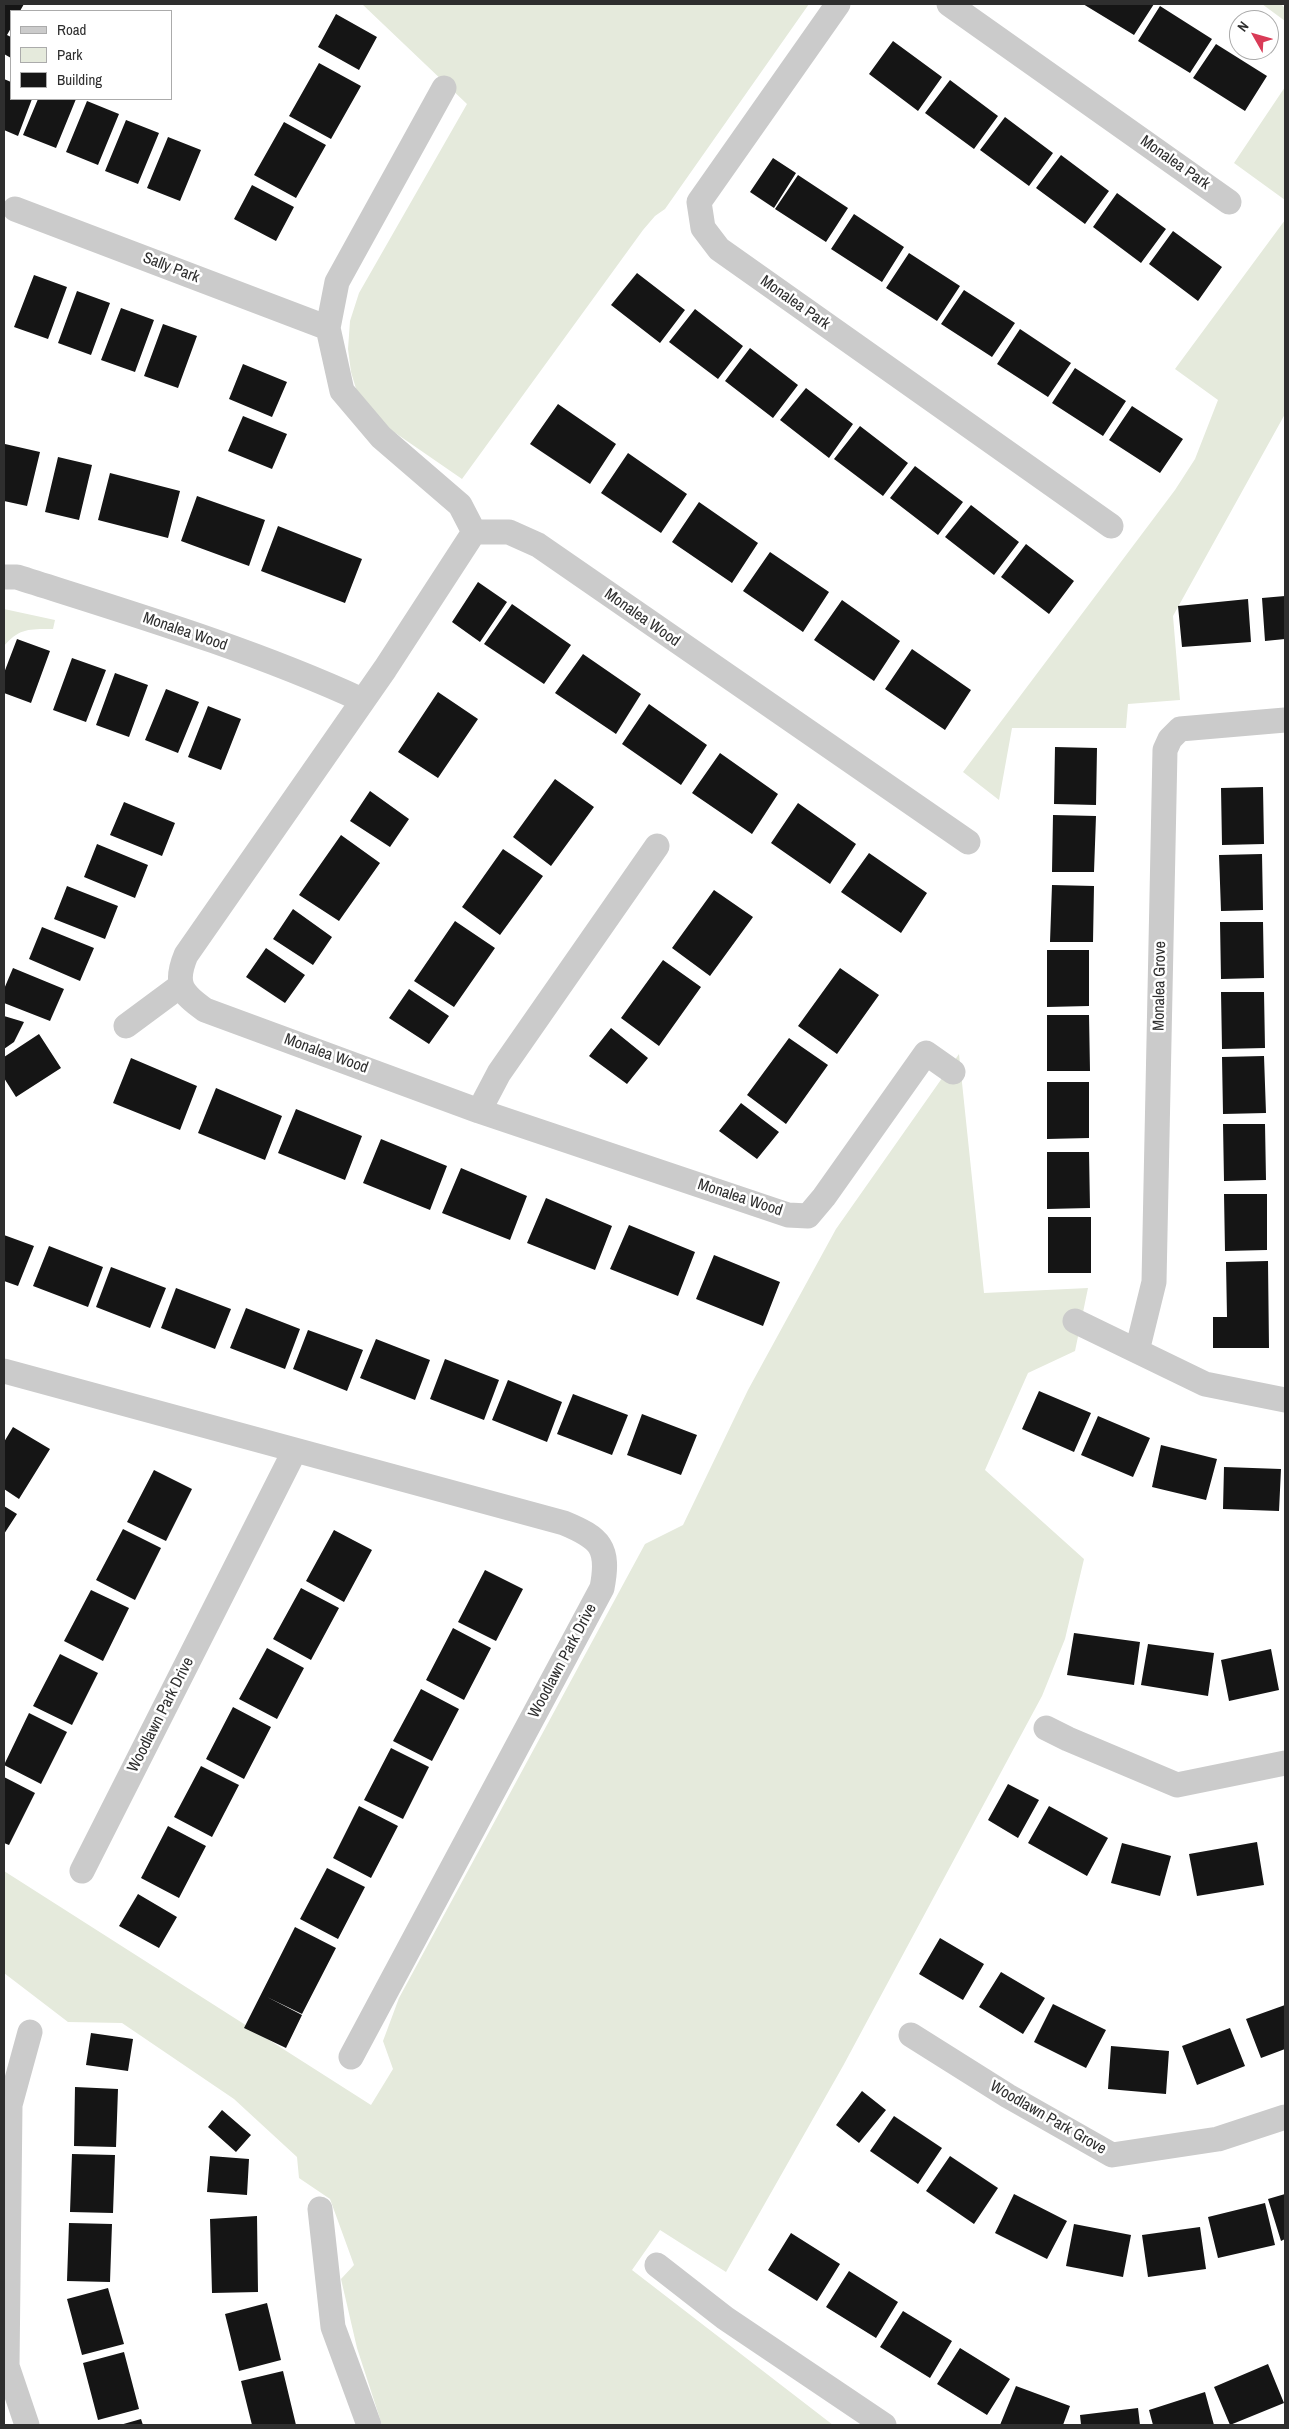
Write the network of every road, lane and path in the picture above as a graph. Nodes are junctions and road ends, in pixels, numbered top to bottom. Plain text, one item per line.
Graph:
1 (838, 4) edge
2 (949, 4) edge
3 (444, 88) dead end
4 (1229, 202) dead end
5 (15, 209) dead end
6 (328, 328) junction
7 (1111, 526) dead end
8 (474, 532) junction
9 (4, 577) edge
10 (362, 700) junction
11 (1285, 720) edge
12 (968, 842) dead end
13 (658, 846) dead end
14 (180, 986) junction
15 (126, 1026) dead end
16 (954, 1072) dead end
17 (479, 1111) junction
18 (1076, 1321) dead end
19 (1137, 1351) junction
20 (4, 1371) edge
21 (1285, 1400) edge
22 (294, 1452) junction
23 (1046, 1728) dead end
24 (1285, 1763) edge
25 (82, 1871) dead end
26 (30, 2032) dead end
27 (911, 2035) dead end
28 (351, 2057) dead end
29 (1285, 2118) edge
30 (320, 2209) dead end
31 (657, 2265) dead end
32 (5, 2367) edge
33 (27, 2425) edge
34 (369, 2425) edge
35 (884, 2425) edge

1 - 7 street, Monalea Park
2 - 4 street, Monalea Park
3 - 6 street
5 - 6 street, Sally Park
6 - 8 street
8 - 10 street
8 - 12 street, Monalea Wood
9 - 10 street, Monalea Wood
10 - 14 street
11 - 19 street, Monalea Grove
13 - 17 street
14 - 15 street
14 - 17 street, Monalea Wood
16 - 17 street, Monalea Wood
18 - 19 street
19 - 21 street
20 - 22 street, Woodlawn Park Drive
22 - 25 street, Woodlawn Park Drive
22 - 28 street, Woodlawn Park Drive
23 - 24 street
26 - 32 street
27 - 29 street, Woodlawn Park Grove
30 - 34 street
31 - 35 street
32 - 33 street

